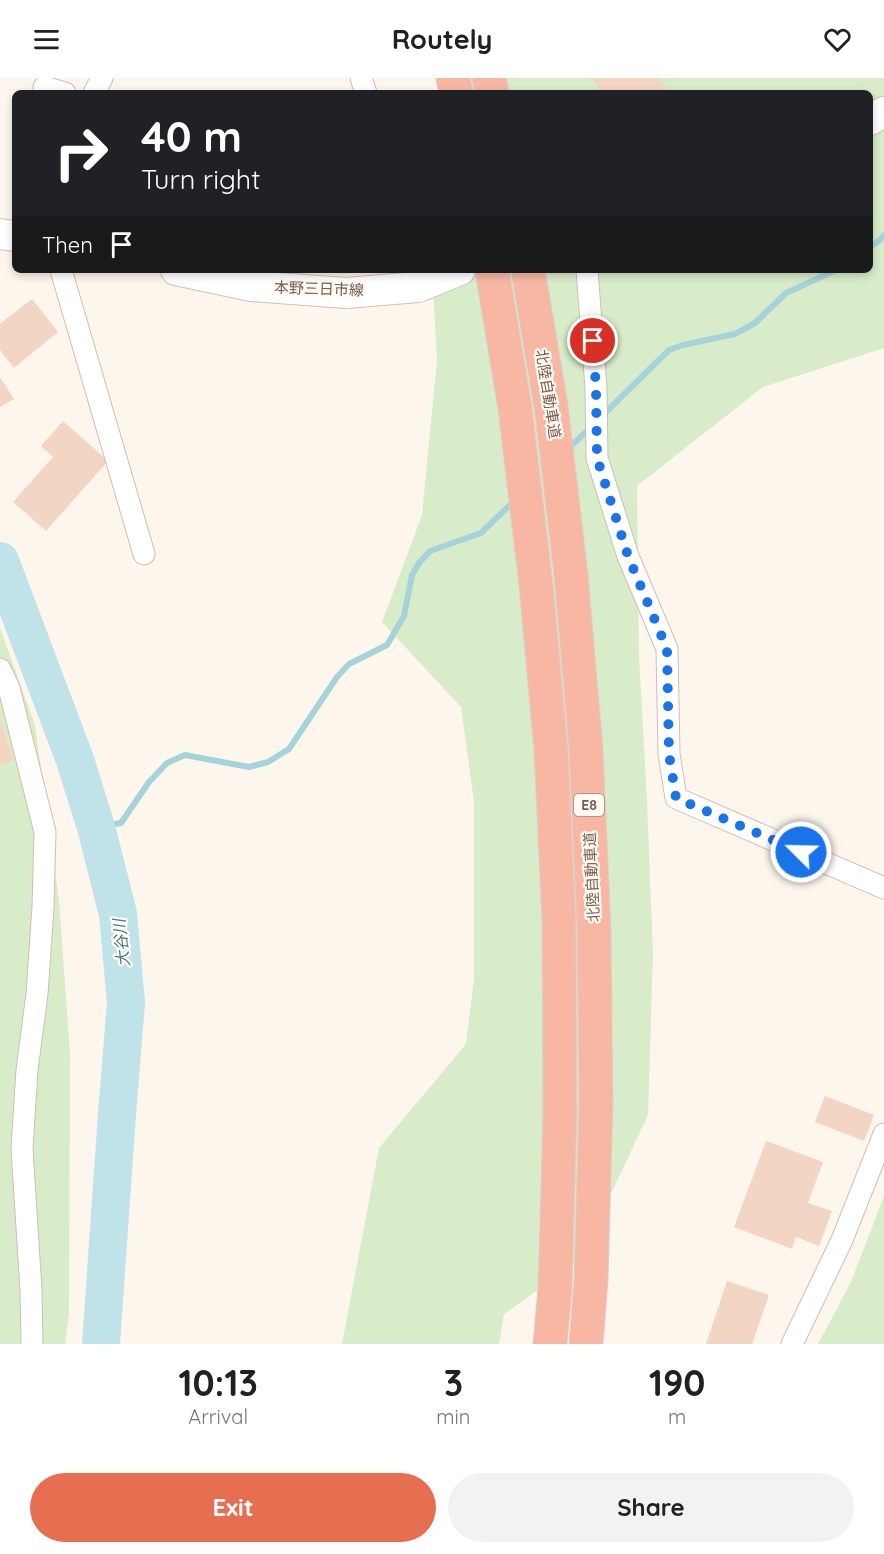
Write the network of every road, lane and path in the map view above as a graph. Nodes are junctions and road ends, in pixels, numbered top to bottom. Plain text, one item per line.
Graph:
1 (62, 273) edge
2 (190, 273) edge
3 (445, 273) edge
4 (492, 273) edge
5 (529, 273) edge
6 (587, 273) edge
7 (416, 279) edge
8 (144, 554) dead end
9 (0, 669) edge
10 (884, 888) edge
11 (884, 1134) edge
12 (32, 1344) edge
13 (550, 1344) edge
14 (586, 1344) edge
15 (792, 1344) edge

1 - 8 street
2 - 7 main road, 本野三日市線
3 - 7 main road, 本野三日市線
4 - 13 highway, E8
5 - 14 highway, 北陸自動車道 / E8
6 - 10 street
9 - 12 street
11 - 15 street

